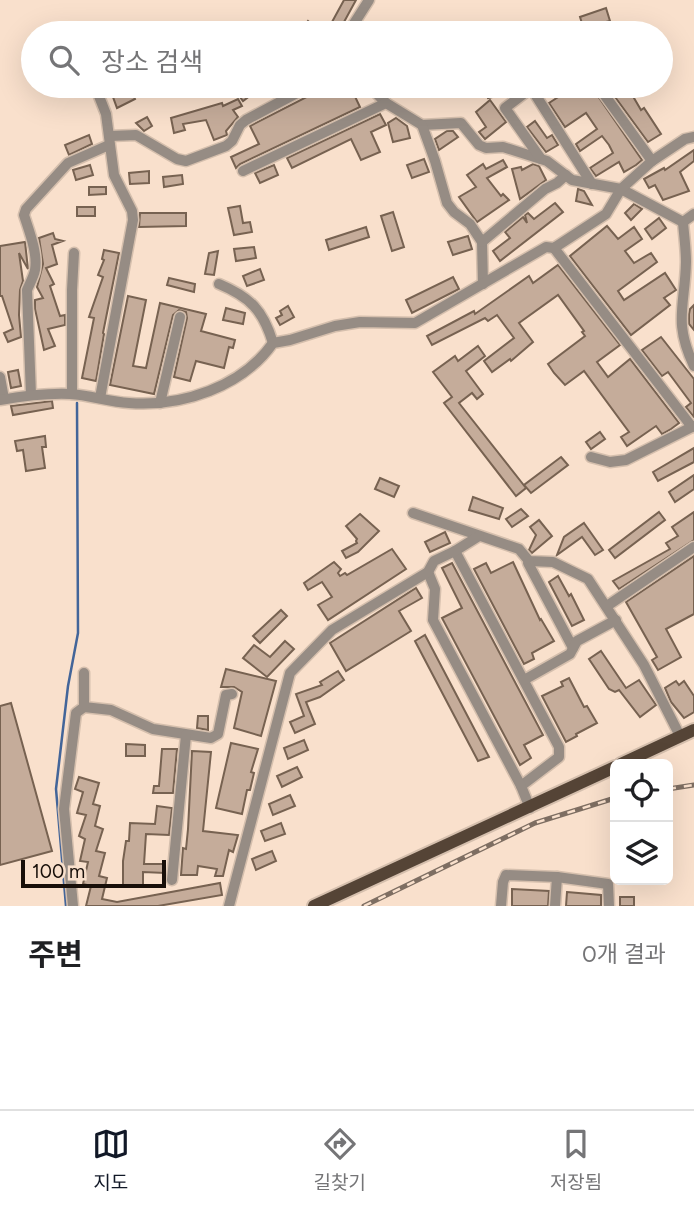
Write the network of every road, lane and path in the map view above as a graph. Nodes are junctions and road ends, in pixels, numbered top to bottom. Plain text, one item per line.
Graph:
1 (369, 0) edge
2 (356, 21) edge
3 (100, 98) edge
4 (287, 98) edge
5 (381, 98) edge
6 (518, 98) edge
7 (537, 98) edge
8 (607, 98) edge
9 (386, 103) junction
10 (422, 125) junction
11 (694, 137) edge
12 (109, 140) junction
13 (542, 160) junction
14 (652, 161) junction
15 (243, 171) dead end
16 (566, 175) junction
17 (592, 184) junction
18 (621, 190) junction
19 (694, 214) edge
20 (683, 222) junction
21 (482, 242) junction
22 (554, 248) junction
23 (74, 253) dead end
24 (219, 284) dead end
25 (483, 284) junction
26 (180, 317) dead end
27 (273, 343) junction
28 (694, 366) edge
29 (0, 377) edge
30 (72, 394) junction
31 (31, 395) junction
32 (100, 398) junction
33 (2, 400) edge
34 (160, 403) junction
35 (693, 426) edge
36 (591, 457) dead end
37 (413, 513) dead end
38 (479, 536) junction
39 (694, 547) edge
40 (455, 551) junction
41 (529, 561) junction
42 (428, 572) junction
43 (607, 606) junction
44 (616, 620) junction
45 (573, 648) junction
46 (84, 673) dead end
47 (524, 680) junction
48 (232, 694) dead end
49 (85, 707) junction
50 (694, 730) edge
51 (186, 735) junction
52 (680, 736) junction
53 (632, 759) edge
54 (610, 769) edge
55 (521, 786) junction
56 (530, 808) junction
57 (557, 877) junction
58 (172, 880) dead end
59 (73, 906) edge
60 (229, 906) edge
61 (314, 906) edge
62 (501, 906) edge
63 (555, 906) edge
64 (609, 906) edge

1 - 2 street
3 - 12 street
4 - 12 street
5 - 9 street
6 - 13 street
7 - 17 street
8 - 14 street
9 - 10 street
9 - 15 street
10 - 13 street
10 - 21 street
11 - 14 street
12 - 31 street
12 - 32 street
13 - 16 street
14 - 18 street
16 - 17 street
16 - 21 street
17 - 18 street
18 - 20 street
18 - 22 street
19 - 20 street
20 - 28 street
21 - 25 street
22 - 25 street
22 - 35 street
23 - 30 street
24 - 27 street
25 - 27 street
26 - 34 street
27 - 34 street
29 - 33 street
30 - 31 street
30 - 32 street
31 - 33 street
32 - 34 street
35 - 36 street
37 - 38 street
38 - 40 street
38 - 41 street
39 - 43 street
40 - 42 street
40 - 47 street
41 - 43 street
41 - 45 street
42 - 55 street
42 - 60 street
43 - 44 street
44 - 45 street
44 - 52 street
45 - 47 street
46 - 49 street
47 - 55 street
48 - 51 street
49 - 51 street
49 - 59 street
50 - 52 main road
51 - 58 street
52 - 53 main road
54 - 56 main road
55 - 56 street
56 - 61 main road
57 - 62 street
57 - 63 street
57 - 64 street

